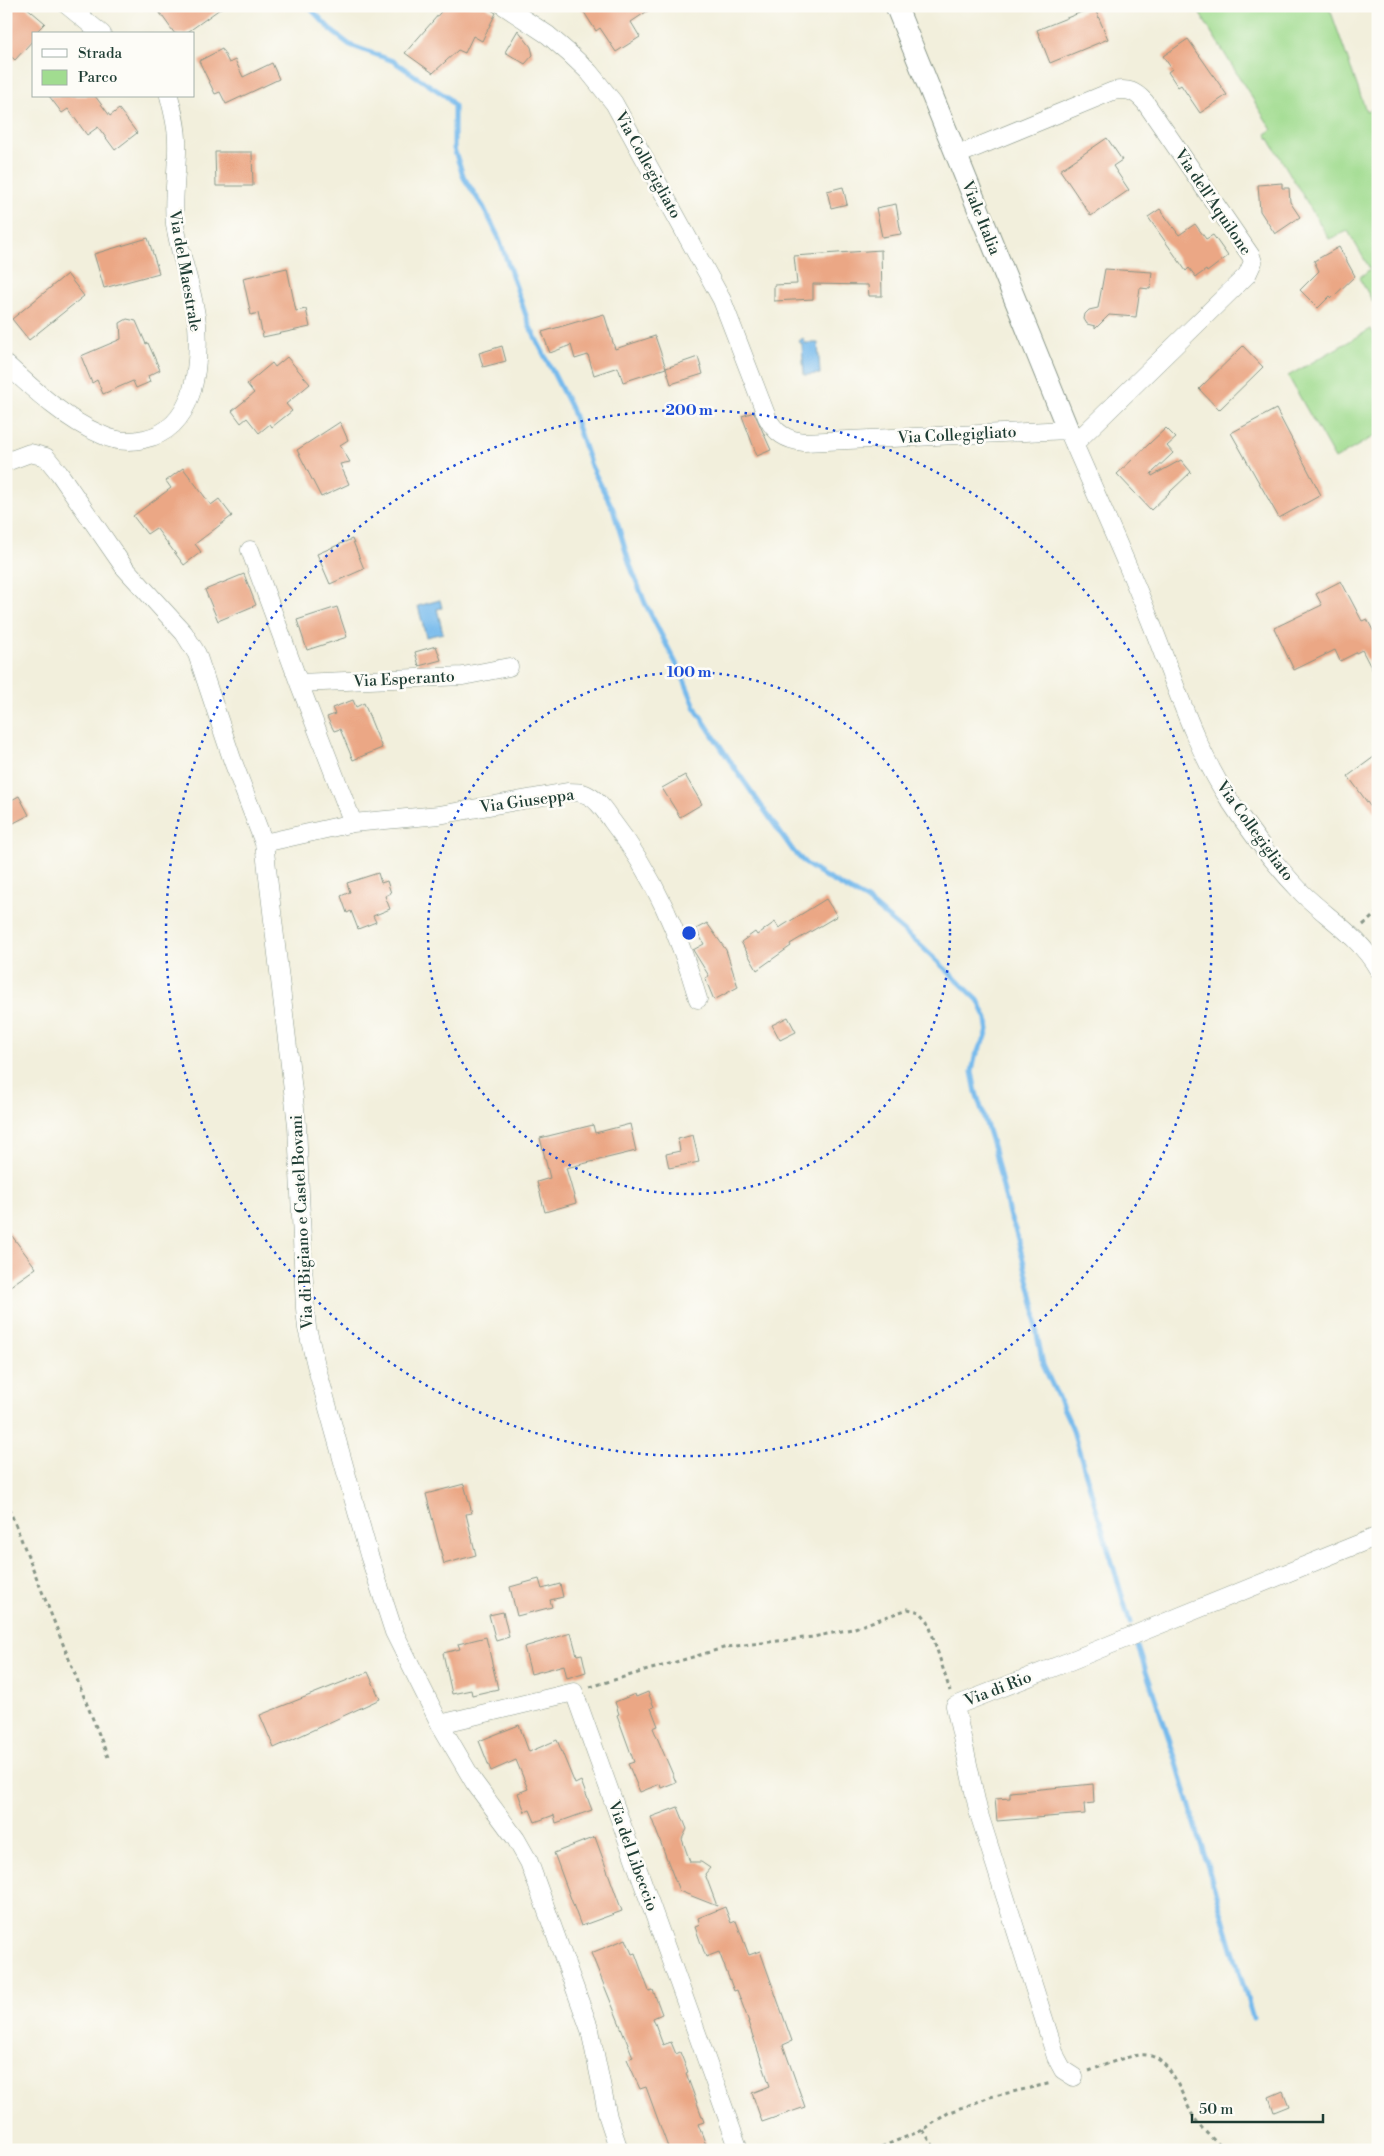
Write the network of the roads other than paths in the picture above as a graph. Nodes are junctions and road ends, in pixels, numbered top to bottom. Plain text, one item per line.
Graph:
1 (68, 6) edge
2 (896, 6) edge
3 (515, 9) edge
4 (100, 32) edge
5 (169, 98) edge
6 (955, 156) junction
7 (6, 364) edge
8 (1071, 437) junction
9 (6, 462) edge
10 (250, 550) dead end
11 (509, 667) dead end
12 (299, 683) junction
13 (353, 823) junction
14 (264, 844) junction
15 (1378, 968) edge
16 (698, 999) dead end
17 (1378, 1536) edge
18 (440, 1724) junction
19 (1074, 2077) road end
20 (619, 2150) edge
21 (739, 2150) edge

1 - 4 street
2 - 6 street, Viale Italia
3 - 8 street, Via Collegigliato
5 - 7 street, Via del Maestrale
6 - 8 street, Viale Italia
6 - 8 street, Via dell'Aquilone
8 - 15 street, Via Collegigliato
9 - 14 street, Via di Bigiano e Castel Bovani
10 - 12 street
11 - 12 street, Via Esperanto
12 - 13 street
13 - 14 street, Via Giuseppa
13 - 16 street, Via Giuseppa
14 - 18 street, Via di Bigiano e Castel Bovani
17 - 19 street, Via di Rio
18 - 20 street, Via di Bigiano e Castel Bovani
18 - 21 street, Via del Libeccio

